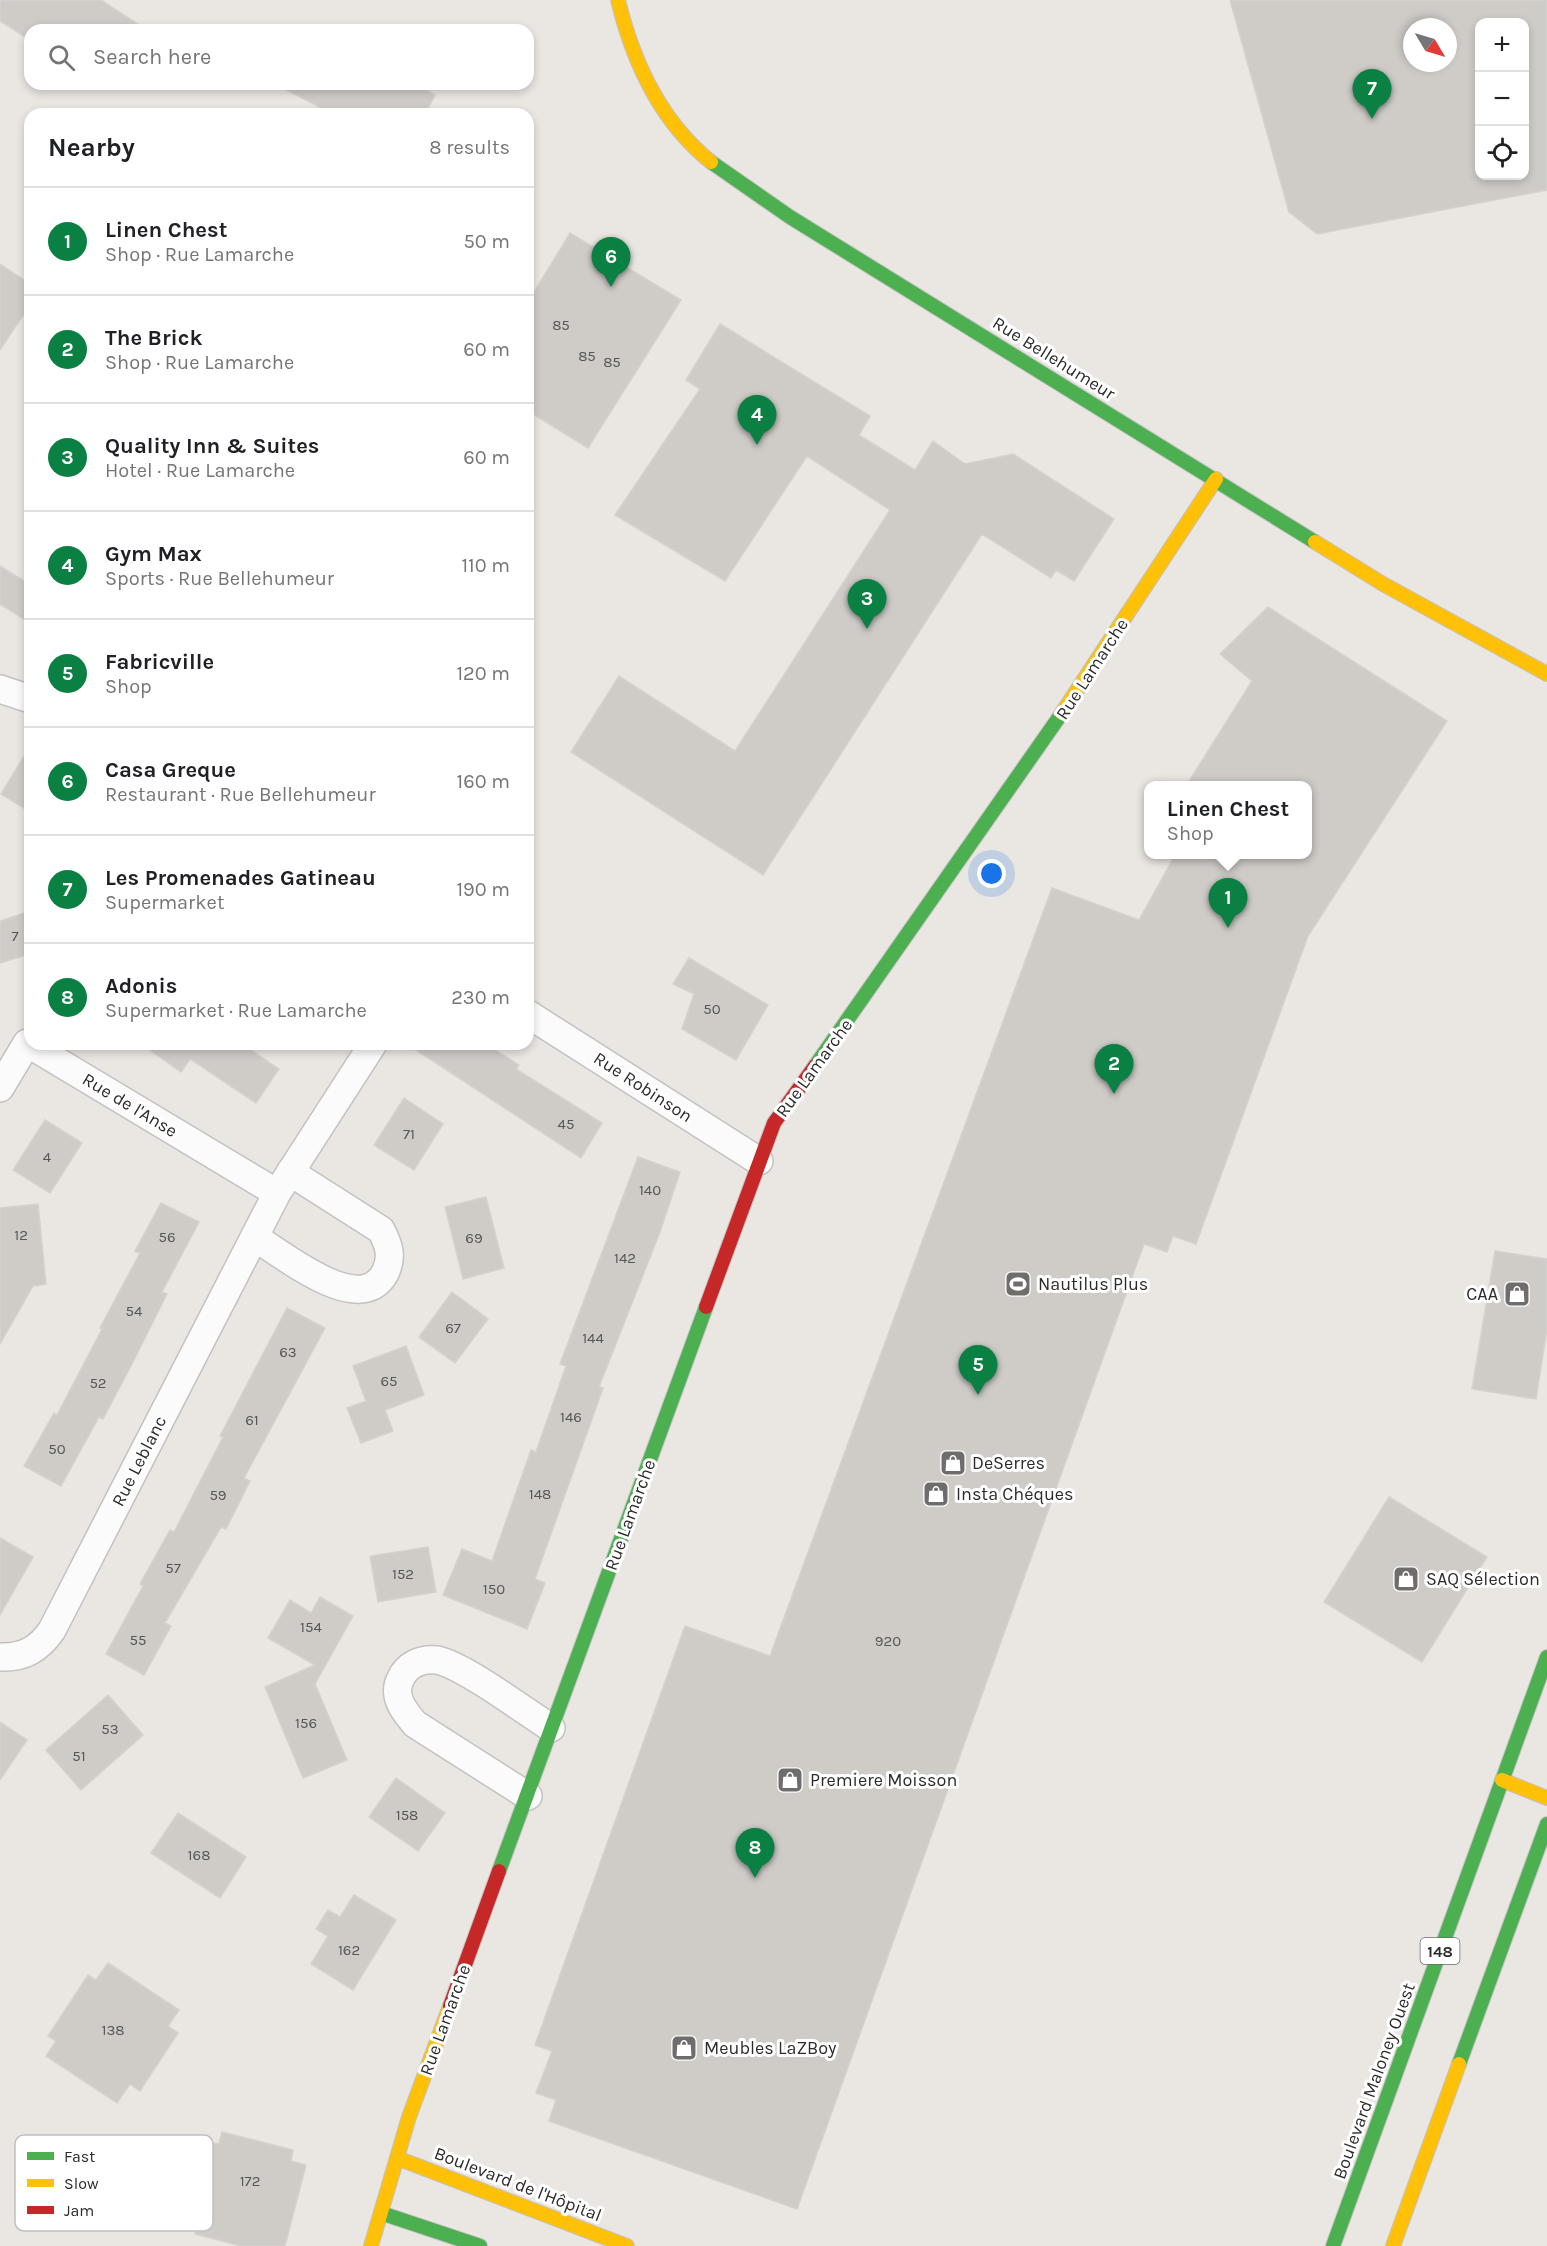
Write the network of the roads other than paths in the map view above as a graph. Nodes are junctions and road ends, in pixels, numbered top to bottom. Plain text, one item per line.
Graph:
1 (618, 0) edge
2 (1216, 479) junction
3 (1547, 674) edge
4 (0, 689) edge
5 (24, 697) edge
6 (534, 1018) edge
7 (24, 1048) edge
8 (40, 1050) edge
9 (369, 1050) edge
10 (0, 1088) edge
11 (759, 1161) junction
12 (284, 1183) junction
13 (254, 1237) junction
14 (0, 1657) edge
15 (1547, 1657) edge
16 (551, 1728) junction
17 (1502, 1780) junction
18 (528, 1796) junction
19 (1547, 1798) edge
20 (1547, 1824) edge
21 (396, 2158) junction
22 (381, 2213) junction
23 (371, 2246) edge
24 (480, 2246) edge
25 (627, 2246) edge
26 (1333, 2246) edge
27 (1393, 2246) edge

1 - 2 street, Rue Bellehumeur
2 - 3 street, Rue Bellehumeur
2 - 11 street, Rue Lamarche
4 - 5 street
6 - 11 street, Rue Robinson
7 - 10 street, Rue de l'Anse
8 - 12 street, Rue de l'Anse
9 - 12 street, Rue Leblanc
11 - 16 street, Rue Lamarche
12 - 13 street, Rue Leblanc
12 - 13 street
13 - 14 street, Rue Leblanc
15 - 17 street, Boulevard Maloney Ouest / 148
16 - 18 street, Rue Lamarche
16 - 18 street
17 - 19 street
17 - 26 street, Boulevard Maloney Ouest / 148
18 - 21 street, Rue Lamarche
20 - 27 street
21 - 22 street, Rue Lamarche
21 - 25 street, Boulevard de l'Hôpital
22 - 23 street, Rue Lamarche
22 - 24 street

